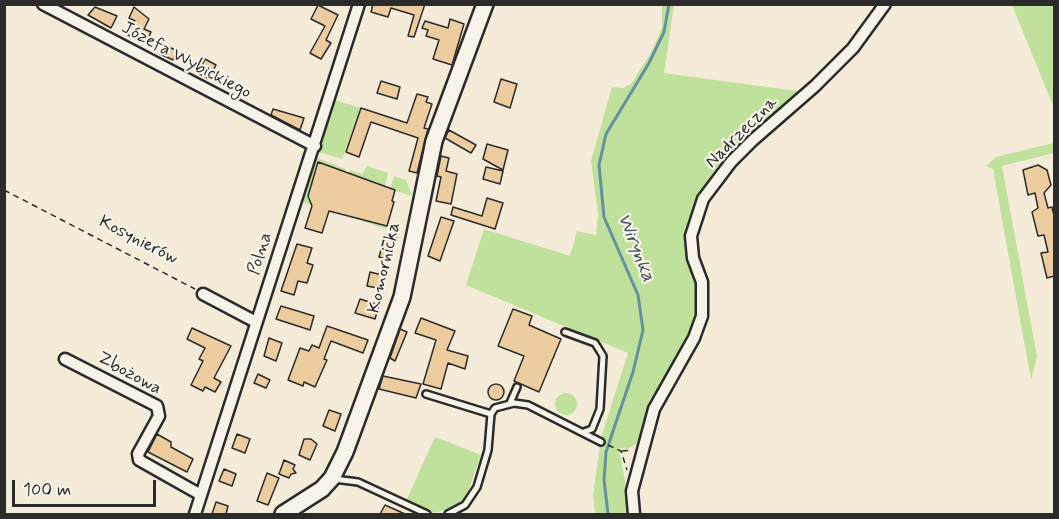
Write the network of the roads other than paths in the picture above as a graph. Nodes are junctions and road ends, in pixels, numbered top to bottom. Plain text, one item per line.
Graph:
1 (43, 4) edge
2 (359, 4) edge
3 (485, 4) edge
4 (885, 4) edge
5 (315, 146) junction
6 (204, 294) road end
7 (256, 322) junction
8 (565, 332) dead end
9 (65, 359) dead end
10 (517, 387) dead end
11 (426, 394) dead end
12 (510, 403) junction
13 (491, 414) junction
14 (582, 432) junction
15 (600, 442) dead end
16 (332, 478) junction
17 (201, 495) junction
18 (195, 514) edge
19 (283, 514) edge
20 (426, 514) edge
21 (448, 514) edge
22 (633, 514) edge

1 - 5 street, Józefa Wybickiego
2 - 5 street, Polna
3 - 16 street, Komornicka
4 - 22 street, Nadrzeczna
5 - 7 street, Polna
6 - 7 street
7 - 17 street, Polna
8 - 14 lane
9 - 17 street, Zbożowa
10 - 12 lane
11 - 13 lane
12 - 13 lane
12 - 14 lane
13 - 21 lane
14 - 15 lane
16 - 19 street, Komornicka
16 - 20 lane
17 - 18 street, Polna

